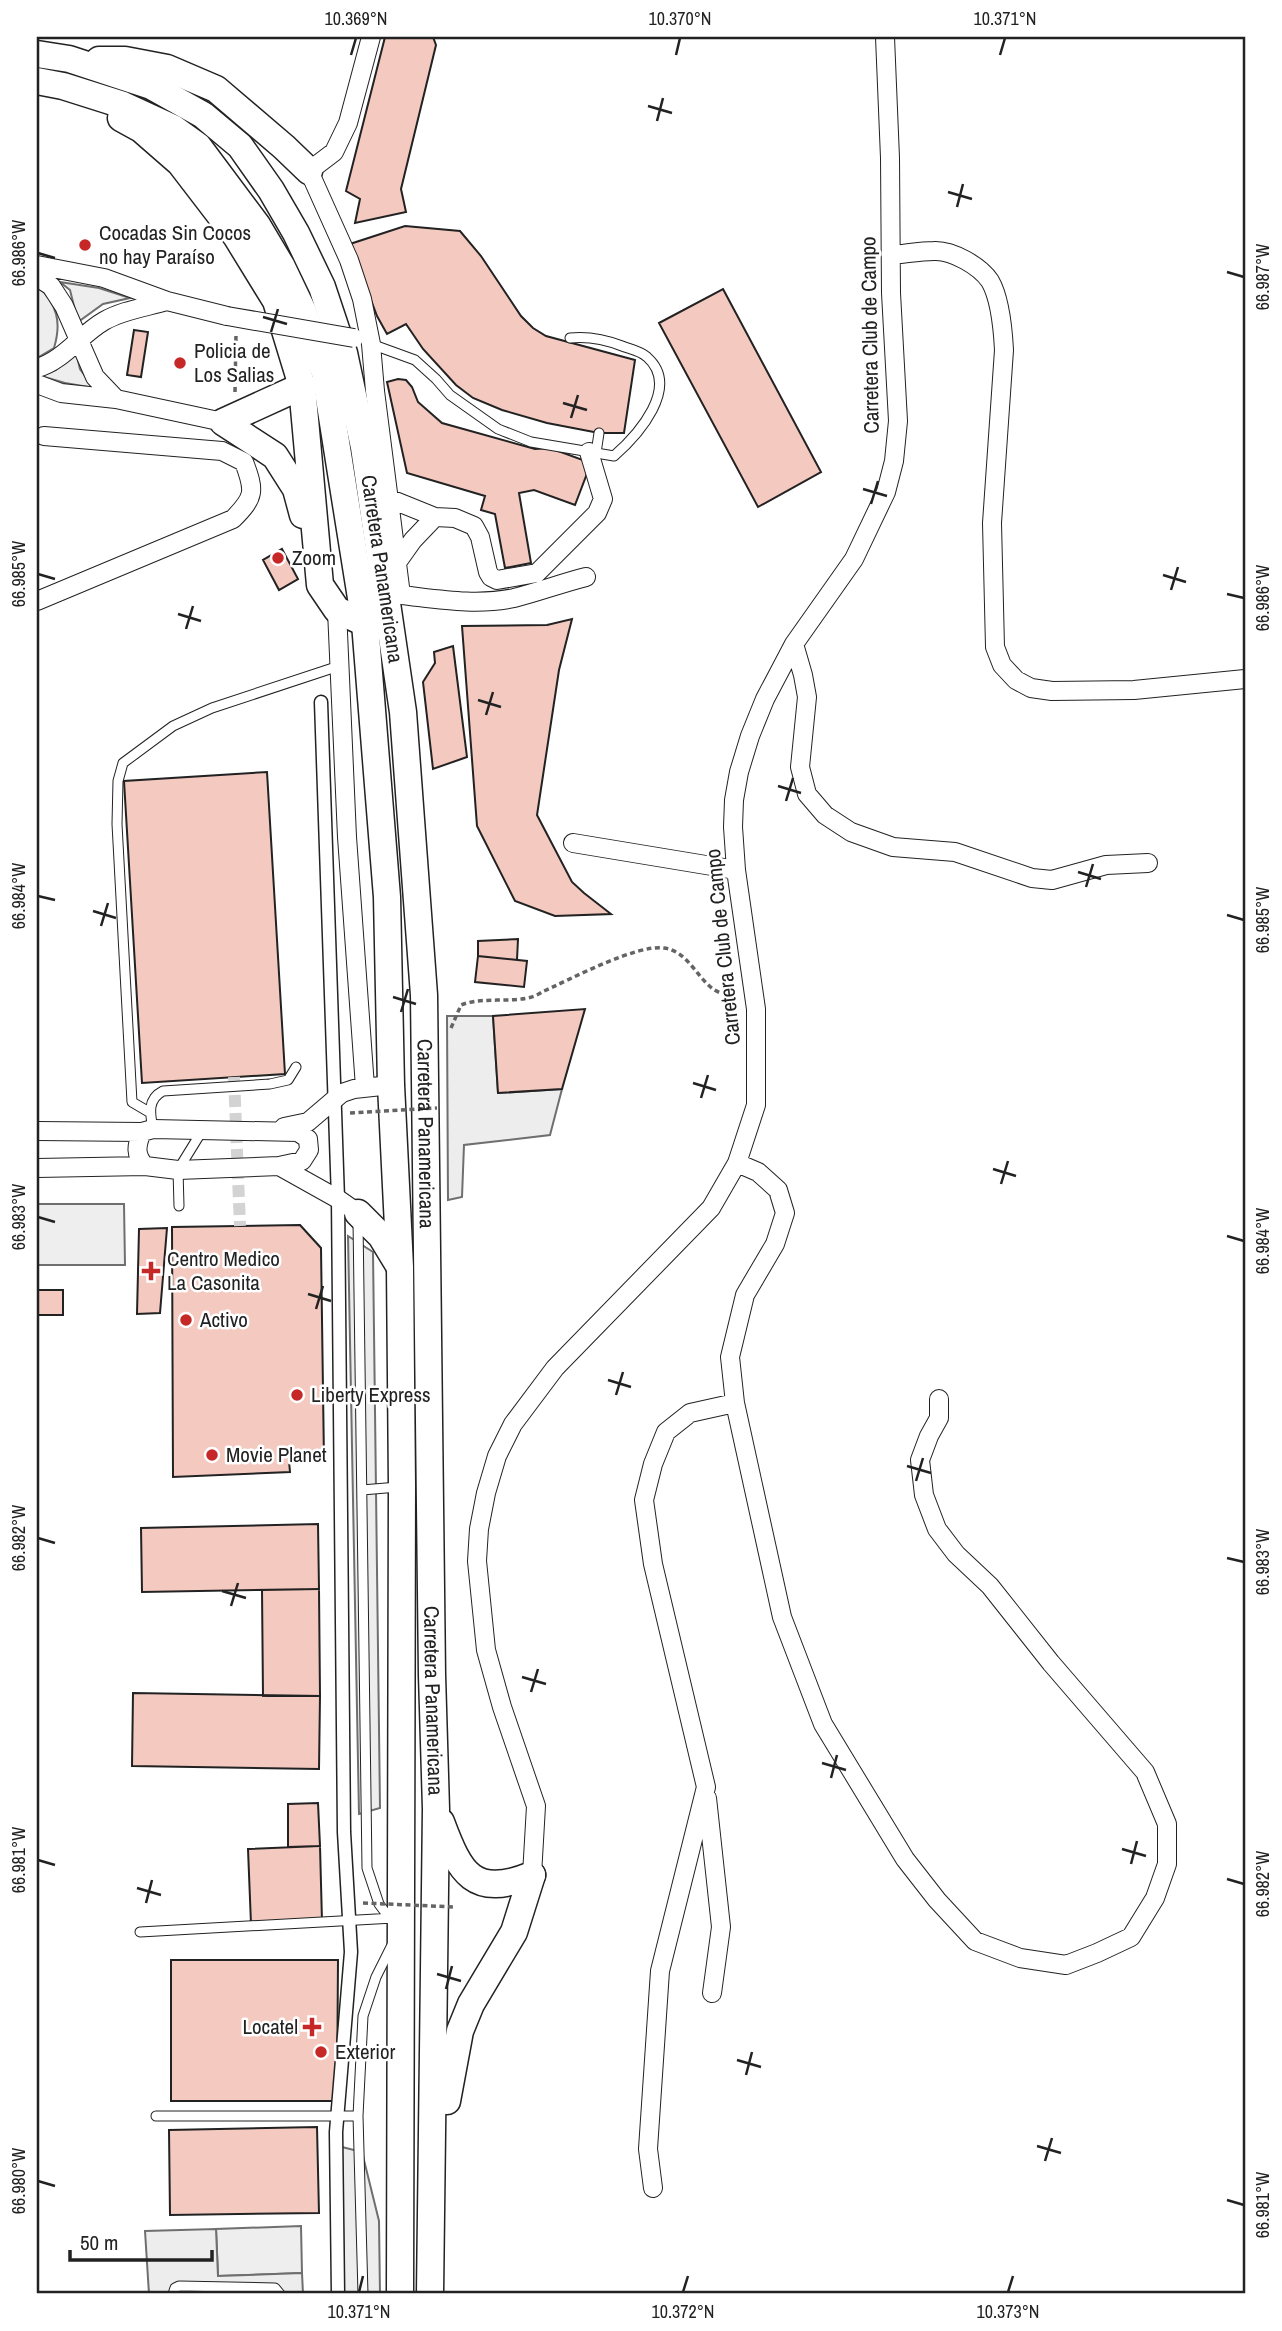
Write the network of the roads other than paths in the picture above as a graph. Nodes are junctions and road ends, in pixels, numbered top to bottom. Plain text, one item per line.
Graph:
1 (371, 37) edge
2 (885, 37) edge
3 (37, 54) edge
4 (69, 59) junction
5 (37, 81) edge
6 (63, 86) junction
7 (309, 171) junction
8 (891, 255) junction
9 (37, 265) edge
10 (37, 277) edge
11 (167, 301) junction
12 (570, 338) dead end
13 (78, 341) junction
14 (371, 344) junction
15 (37, 368) edge
16 (37, 384) edge
17 (302, 386) junction
18 (116, 399) junction
19 (229, 419) junction
20 (599, 433) dead end
21 (44, 436) dead end
22 (593, 453) junction
23 (388, 498) junction
24 (435, 517) junction
25 (396, 564) junction
26 (586, 577) dead end
27 (320, 585) junction
28 (401, 595) junction
29 (37, 601) edge
30 (337, 610) junction
31 (365, 624) junction
32 (794, 644) junction
33 (340, 666) junction
34 (1245, 679) edge
35 (321, 702) dead end
36 (403, 712) junction
37 (573, 843) dead end
38 (1148, 863) dead end
39 (736, 870) junction
40 (296, 1067) dead end
41 (391, 1085) junction
42 (365, 1087) junction
43 (334, 1099) junction
44 (148, 1125) junction
45 (204, 1130) junction
46 (269, 1130) junction
47 (37, 1131) edge
48 (737, 1163) junction
49 (145, 1166) junction
50 (279, 1166) junction
51 (37, 1168) edge
52 (178, 1170) junction
53 (179, 1206) dead end
54 (348, 1206) junction
55 (400, 1267) junction
56 (939, 1399) dead end
57 (735, 1403) junction
58 (402, 1486) junction
59 (362, 1490) junction
60 (706, 1787) junction
61 (436, 1809) junction
62 (531, 1875) junction
63 (350, 1920) junction
64 (396, 1923) junction
65 (140, 1932) dead end
66 (712, 1993) dead end
67 (156, 2116) dead end
68 (337, 2116) junction
69 (358, 2116) junction
70 (653, 2188) dead end
71 (431, 2214) junction
72 (173, 2294) edge
73 (280, 2294) edge
74 (338, 2294) edge
75 (363, 2294) edge
76 (400, 2294) edge
77 (430, 2294) edge
78 (438, 2294) edge

1 - 7 street
2 - 8 street, Carretera Club de Campo
3 - 4 main road, Carretera Panamericana
4 - 7 main road
4 - 36 main road, Carretera Panamericana
5 - 6 main road, Carretera Panamericana
6 - 17 main road
6 - 31 main road, Carretera Panamericana
7 - 14 street
8 - 32 street, Carretera Club de Campo
8 - 34 street
9 - 11 street
10 - 13 street
11 - 13 street
11 - 14 street, bridge
12 - 22 lane
13 - 15 street
13 - 18 street
14 - 22 lane
14 - 23 street
16 - 18 street
17 - 19 main road
17 - 27 main road
18 - 19 street
19 - 27 main road
20 - 22 lane
21 - 29 street
22 - 24 street
23 - 24 street
23 - 25 street
24 - 25 street
25 - 28 street
26 - 28 street
27 - 30 main road
28 - 36 main road
30 - 31 main road
30 - 33 street
31 - 41 main road, Carretera Panamericana
32 - 38 street
32 - 39 street, Carretera Club de Campo
33 - 42 street
33 - 44 lane
35 - 43 street
36 - 61 main road, Carretera Panamericana
37 - 39 street
39 - 48 street, Carretera Club de Campo
40 - 44 lane
41 - 42 street
41 - 55 main road, Carretera Panamericana
42 - 43 street
43 - 46 street
43 - 54 street
44 - 45 street
44 - 47 street
44 - 49 street
45 - 46 street
45 - 52 lane
46 - 50 street
48 - 57 street
48 - 62 street, Carretera Club de Campo
49 - 51 street
49 - 52 street
50 - 52 street
50 - 54 street
52 - 53 lane
54 - 55 main road
54 - 59 lane
54 - 63 street
55 - 58 main road, Carretera Panamericana
56 - 57 street
57 - 60 street
58 - 59 lane
58 - 64 main road, Carretera Panamericana
59 - 64 lane
60 - 66 street
60 - 70 street
61 - 62 main road
61 - 71 main road, Carretera Panamericana
62 - 71 main road
63 - 64 lane
63 - 65 lane
63 - 68 street
64 - 69 lane
64 - 76 main road, Carretera Panamericana
67 - 68 lane
68 - 69 lane
68 - 74 street
69 - 75 lane
71 - 77 main road, Carretera Panamericana
71 - 78 main road
72 - 73 lane

